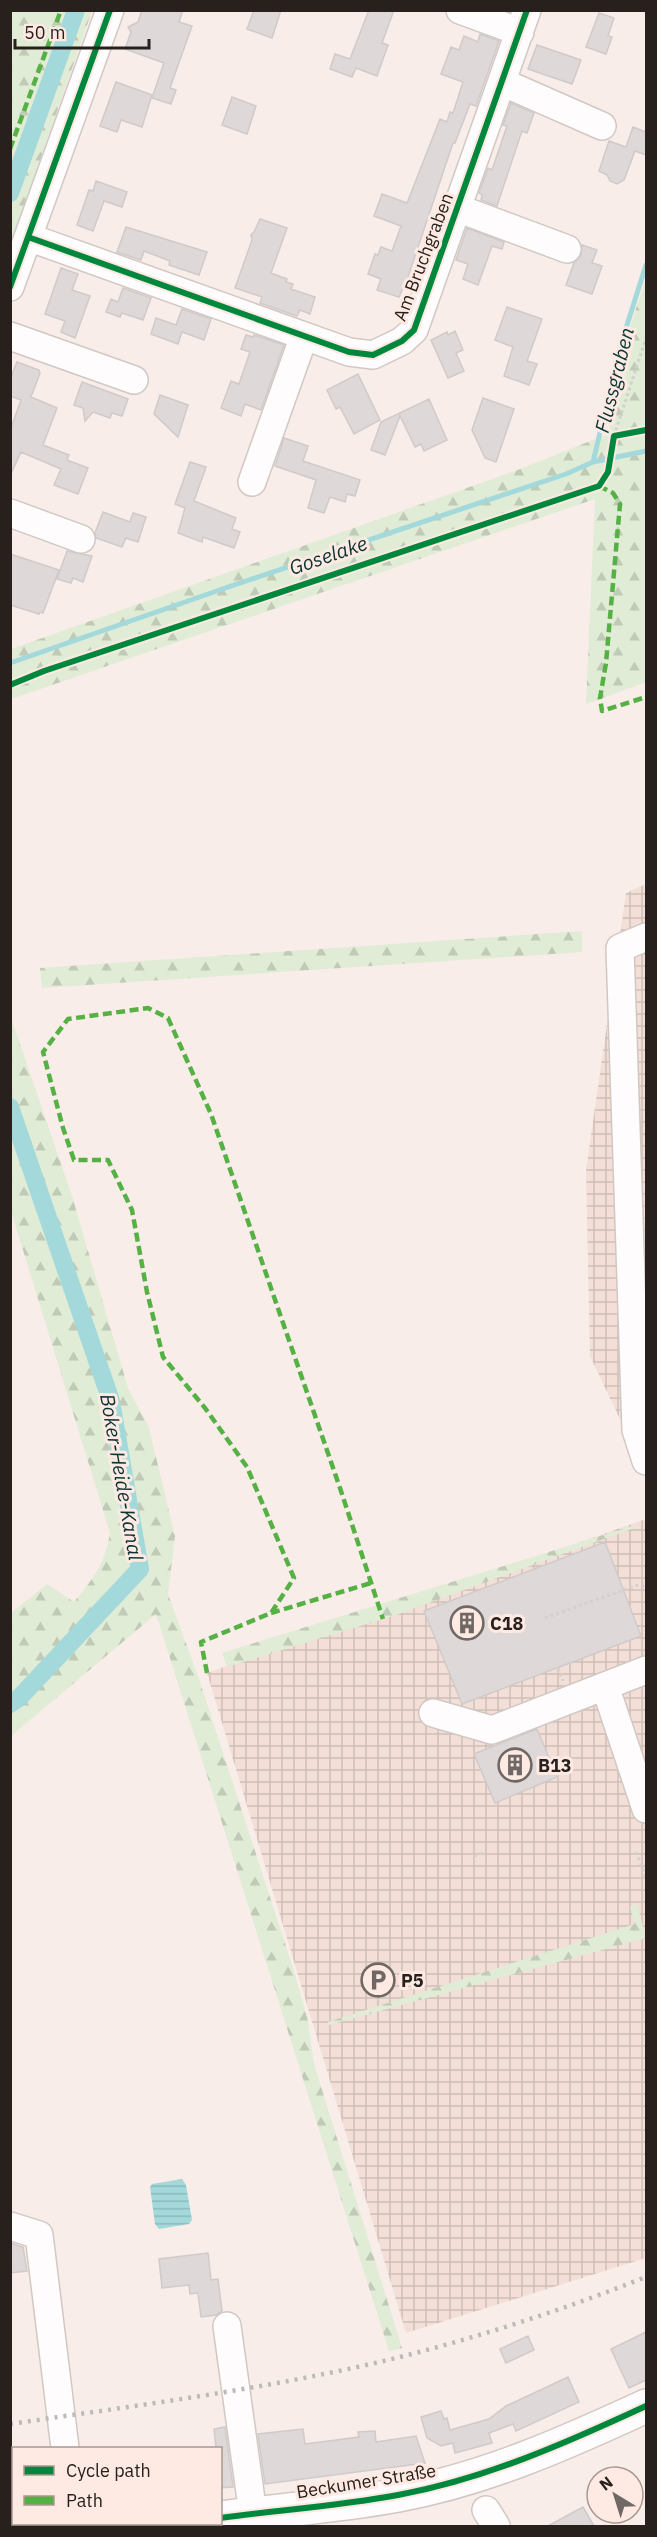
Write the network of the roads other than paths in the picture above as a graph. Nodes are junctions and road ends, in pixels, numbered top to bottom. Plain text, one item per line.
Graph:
1 (110, 10) edge
2 (460, 10) edge
3 (524, 21) edge
4 (502, 82) junction
5 (602, 126) dead end
6 (458, 208) junction
7 (28, 237) junction
8 (567, 249) dead end
9 (10, 287) edge
10 (10, 336) edge
11 (304, 336) junction
12 (134, 380) dead end
13 (252, 482) dead end
14 (10, 513) edge
15 (81, 538) dead end
16 (646, 938) edge
17 (646, 1461) edge
18 (646, 1670) edge
19 (605, 1686) junction
20 (434, 1713) dead end
21 (646, 1809) edge
22 (10, 2226) edge
23 (227, 2326) dead end
24 (646, 2406) edge
25 (65, 2447) edge
26 (253, 2514) junction
27 (222, 2518) edge

1 - 7 street
2 - 3 street
3 - 4 street, Am Bruchgraben
4 - 5 street
4 - 6 street, Am Bruchgraben
6 - 8 street
6 - 11 street, Am Bruchgraben
7 - 9 street
7 - 11 street, Am Bruchgraben
10 - 12 street
11 - 13 street
14 - 15 street
16 - 17 street
18 - 19 street
19 - 20 street
19 - 21 street
22 - 25 street
23 - 26 street
24 - 26 main road, Beckumer Straße
26 - 27 main road, Beckumer Straße

